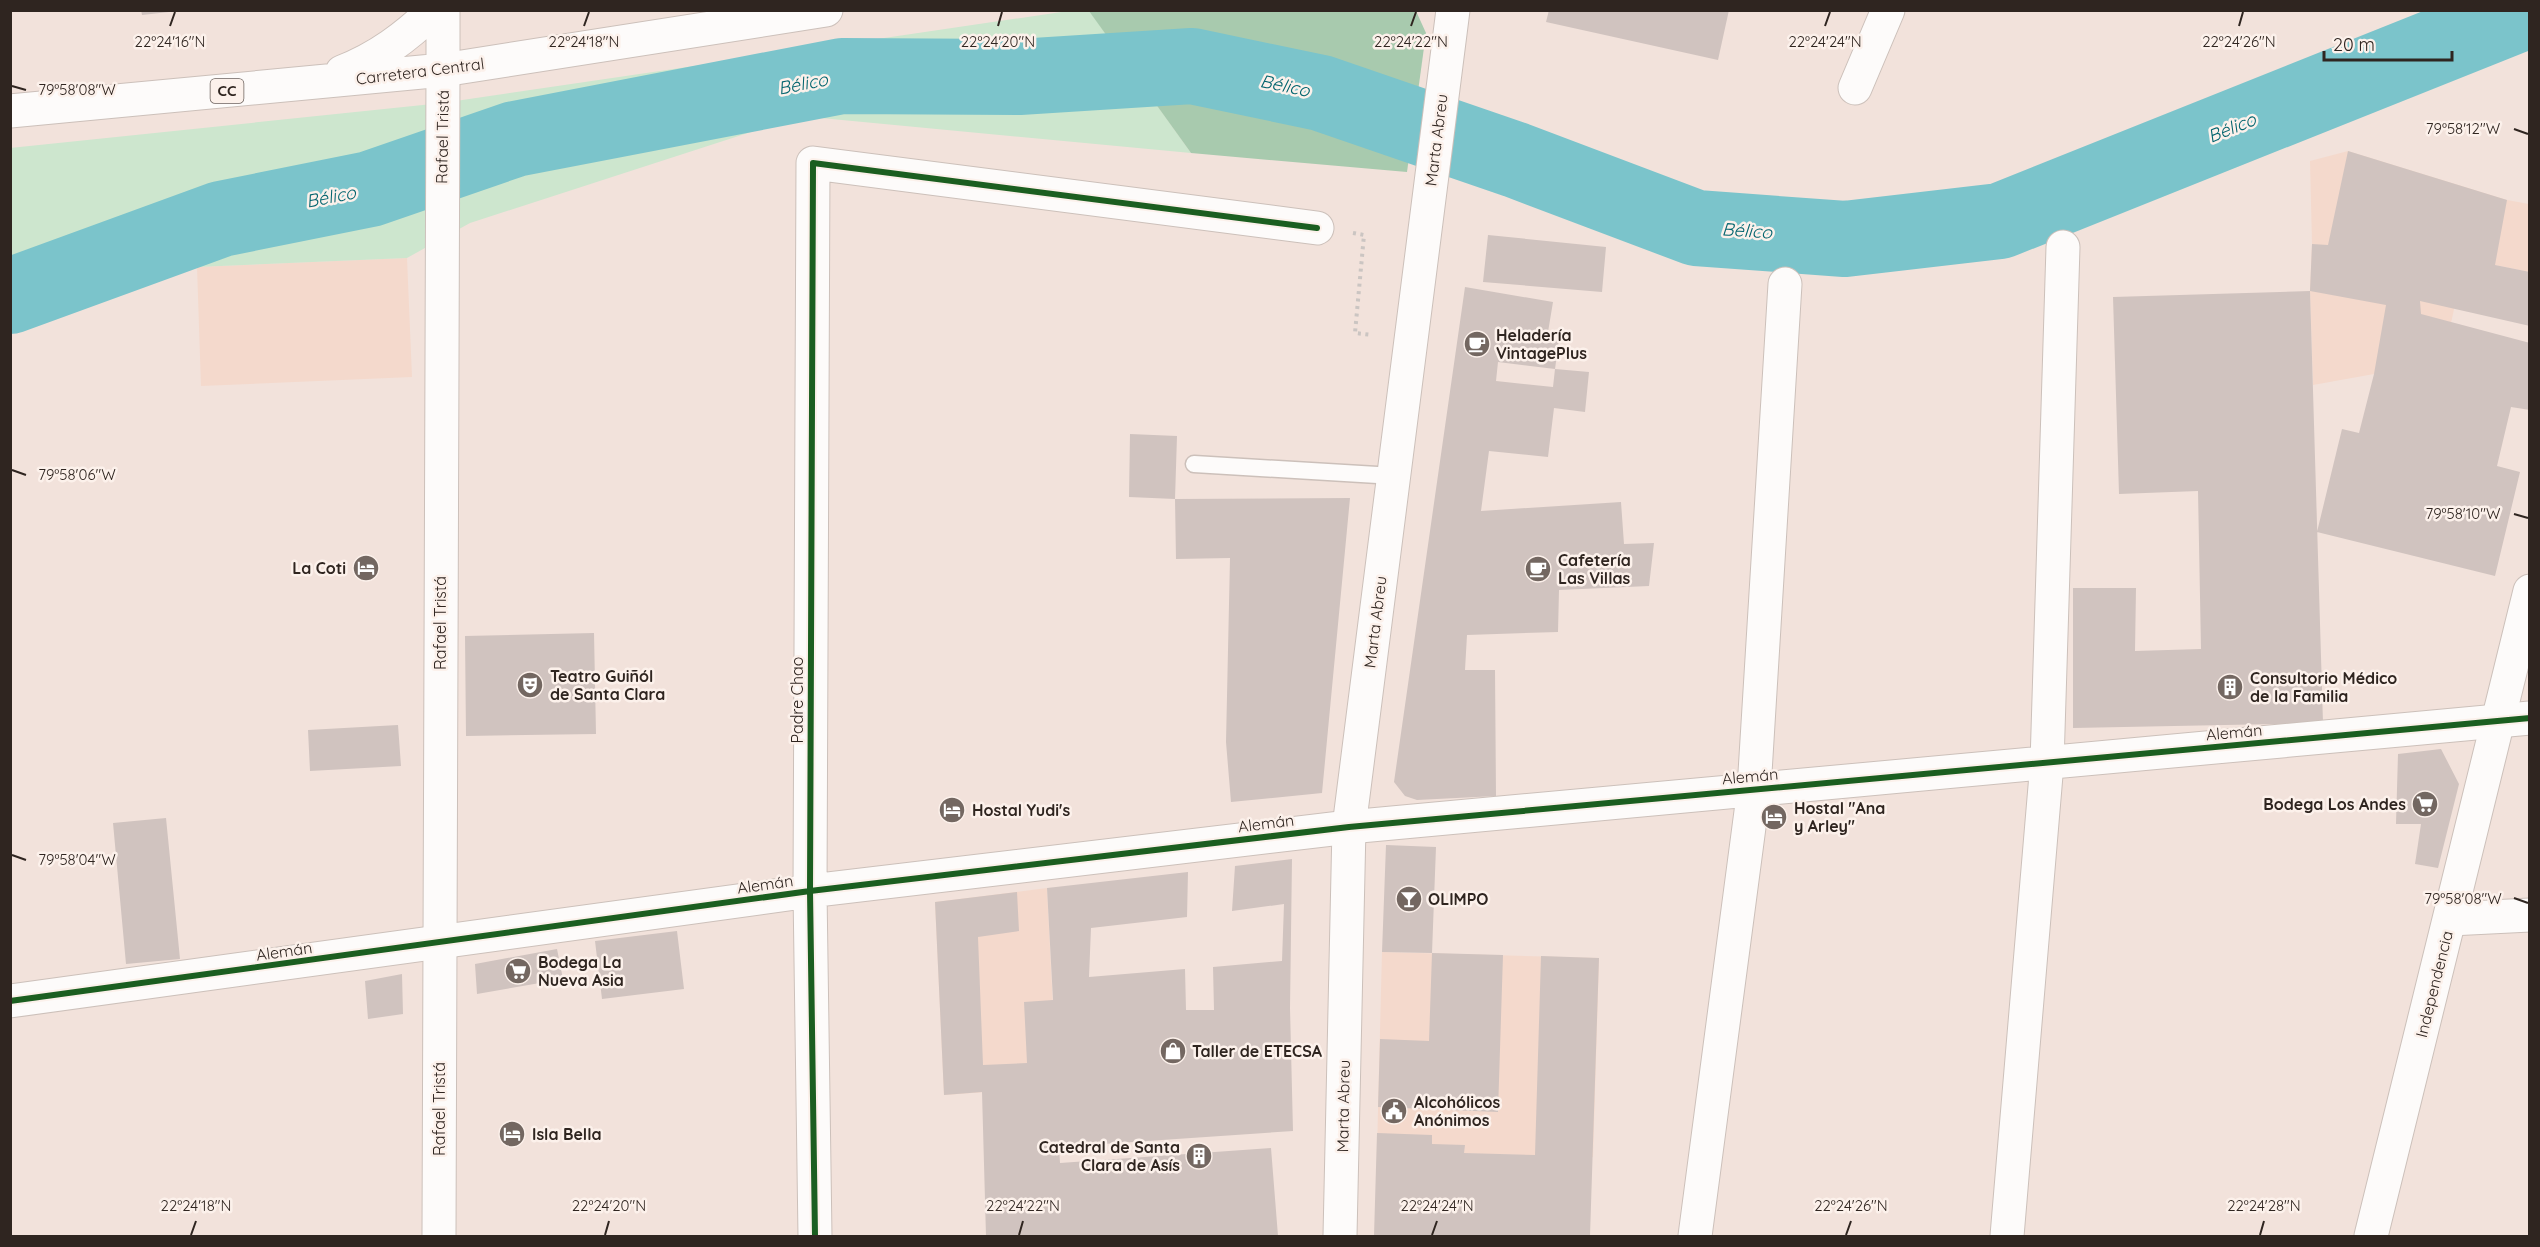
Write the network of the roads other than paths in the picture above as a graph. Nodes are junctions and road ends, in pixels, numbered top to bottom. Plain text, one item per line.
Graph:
1 (434, 10) edge
2 (442, 10) edge
3 (1453, 10) edge
4 (1888, 10) edge
5 (808, 12) edge
6 (443, 70) junction
7 (314, 83) junction
8 (1855, 88) dead end
9 (10, 111) edge
10 (1317, 228) dead end
11 (2063, 247) dead end
12 (1785, 284) dead end
13 (1194, 464) dead end
14 (1394, 476) junction
15 (2529, 591) edge
16 (2529, 718) edge
17 (2496, 721) junction
18 (2047, 763) junction
19 (1754, 789) junction
20 (1349, 827) junction
21 (810, 891) junction
22 (2529, 915) edge
23 (2450, 919) junction
24 (439, 944) junction
25 (10, 1001) edge
26 (439, 1236) edge
27 (815, 1236) edge
28 (1340, 1236) edge
29 (1695, 1236) edge
30 (2007, 1236) edge
31 (2371, 1236) edge

1 - 7 street
2 - 6 street, Rafael Tristá
3 - 14 street, Marta Abreu
4 - 8 street
5 - 6 street, Carretera Central / CC
6 - 7 street, Carretera Central / CC
6 - 24 street, Rafael Tristá
7 - 9 street, Carretera Central / CC
10 - 21 street, Padre Chao
11 - 18 street
12 - 19 street
13 - 14 lane
14 - 20 street, Marta Abreu
15 - 17 street, Independencia
16 - 17 street, Alemán
17 - 18 street, Alemán
17 - 23 street, Independencia
18 - 19 street, Alemán
18 - 30 street
19 - 20 street, Alemán
19 - 29 street
20 - 21 street, Alemán
20 - 28 street, Marta Abreu
21 - 24 street, Alemán
21 - 27 street, Padre Chao
22 - 23 street
23 - 31 street, Independencia
24 - 25 street, Alemán
24 - 26 street, Rafael Tristá

